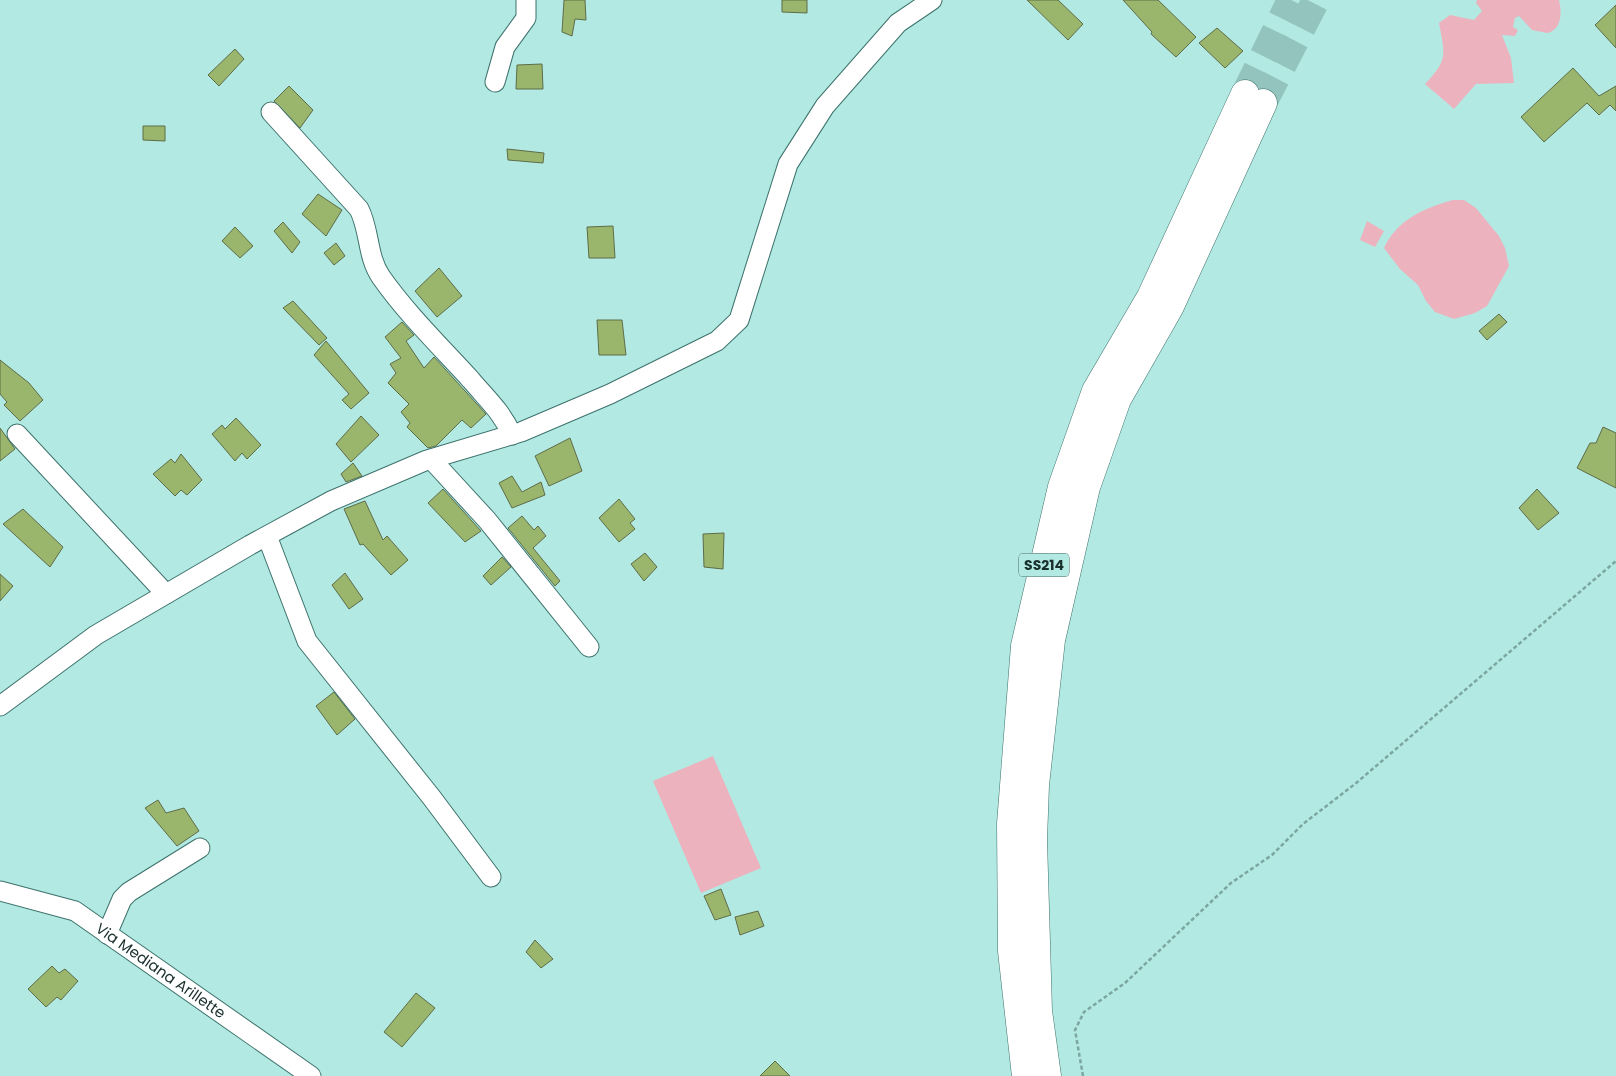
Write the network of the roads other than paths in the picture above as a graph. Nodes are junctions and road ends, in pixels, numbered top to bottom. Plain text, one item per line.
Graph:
1 (526, 0) edge
2 (932, 0) edge
3 (495, 82) dead end
4 (271, 112) dead end
5 (17, 434) dead end
6 (512, 435) junction
7 (431, 459) junction
8 (266, 536) junction
9 (166, 594) junction
10 (589, 647) dead end
11 (0, 706) edge
12 (200, 848) dead end
13 (490, 877) dead end
14 (0, 891) edge
15 (107, 934) junction
16 (311, 1076) edge
17 (1026, 1076) edge
18 (1047, 1076) edge

1 - 3 street
2 - 6 street
4 - 6 street
5 - 9 street
6 - 7 street
7 - 8 street
7 - 10 street
8 - 9 street
8 - 13 street
9 - 11 street
12 - 15 street
14 - 15 street, Via Mediana Arillette
15 - 16 street, Via Mediana Arillette
17 - 18 highway, SS214

